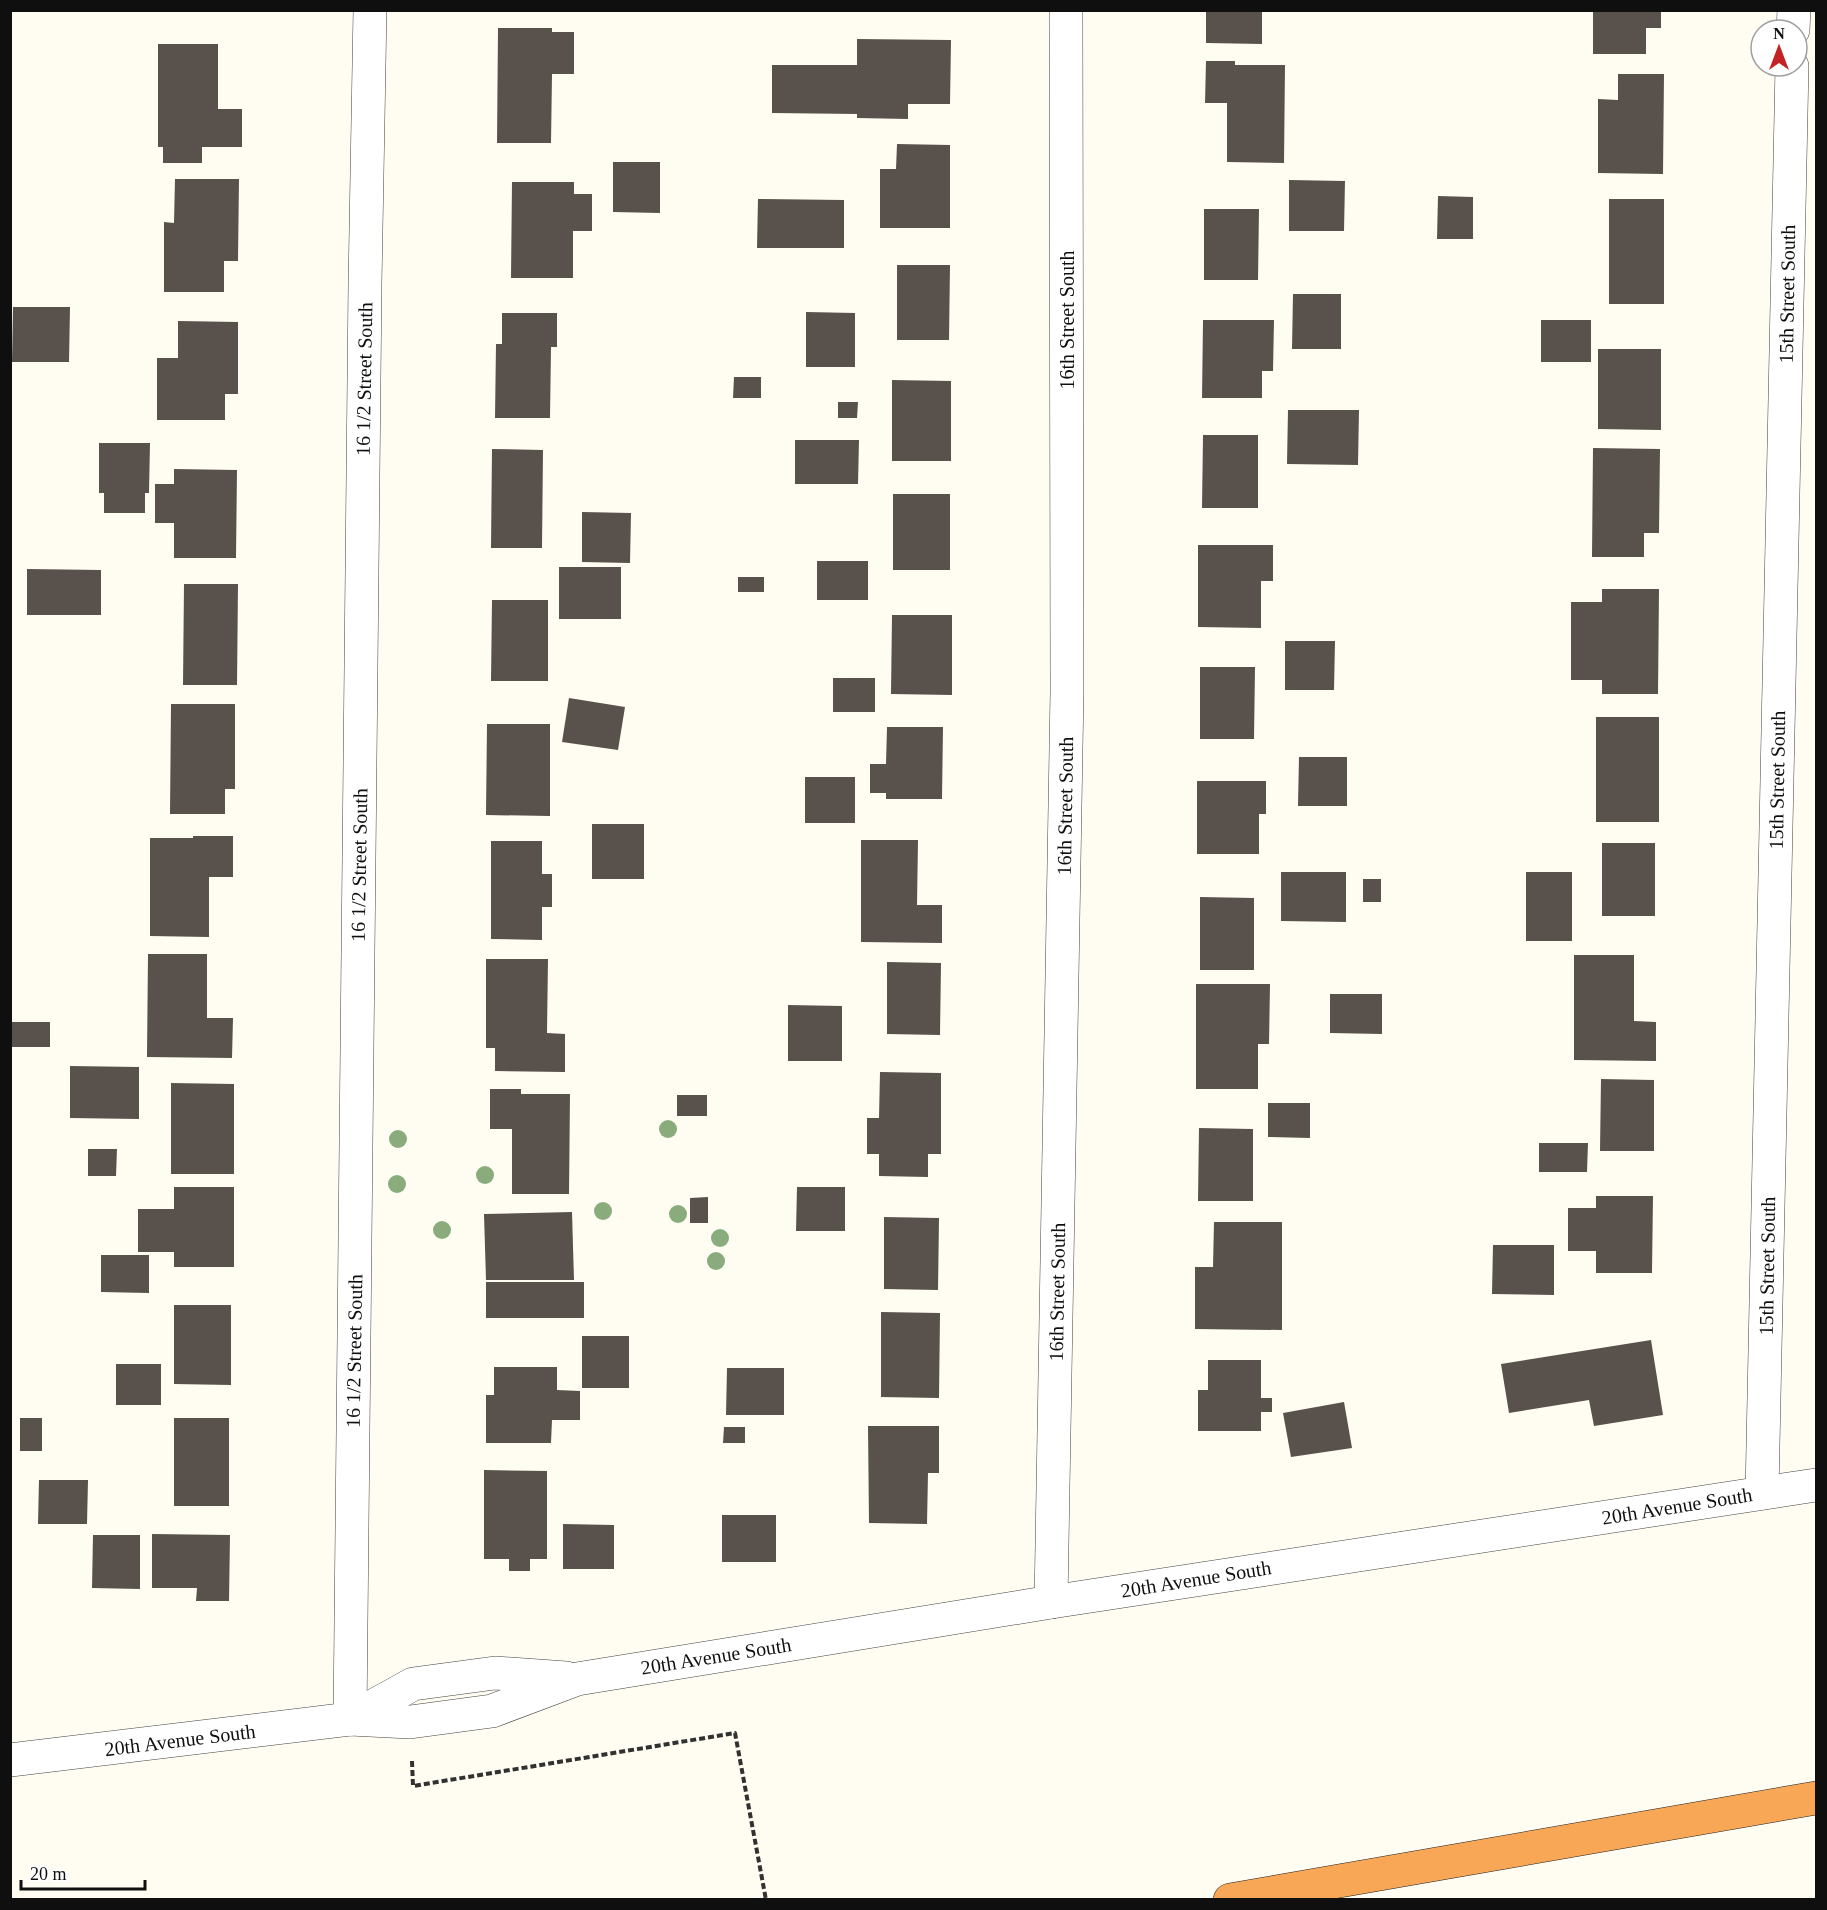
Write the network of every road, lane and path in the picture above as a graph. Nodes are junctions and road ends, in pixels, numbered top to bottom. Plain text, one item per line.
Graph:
1 (370, 10) edge
2 (1066, 10) edge
3 (1792, 78) edge
4 (1816, 1485) edge
5 (1762, 1493) junction
6 (1051, 1602) junction
7 (350, 1719) junction
8 (412, 1756) dead end
9 (10, 1760) edge
10 (1816, 1798) edge
11 (766, 1899) edge
12 (1230, 1899) edge

1 - 7 street, 16 1/2 Street South
2 - 6 street, 16th Street South
3 - 5 street, 15th Street South
4 - 5 street, 20th Avenue South
5 - 6 street, 20th Avenue South
6 - 7 street, 20th Avenue South
7 - 9 street, 20th Avenue South
8 - 11 path
10 - 12 highway

